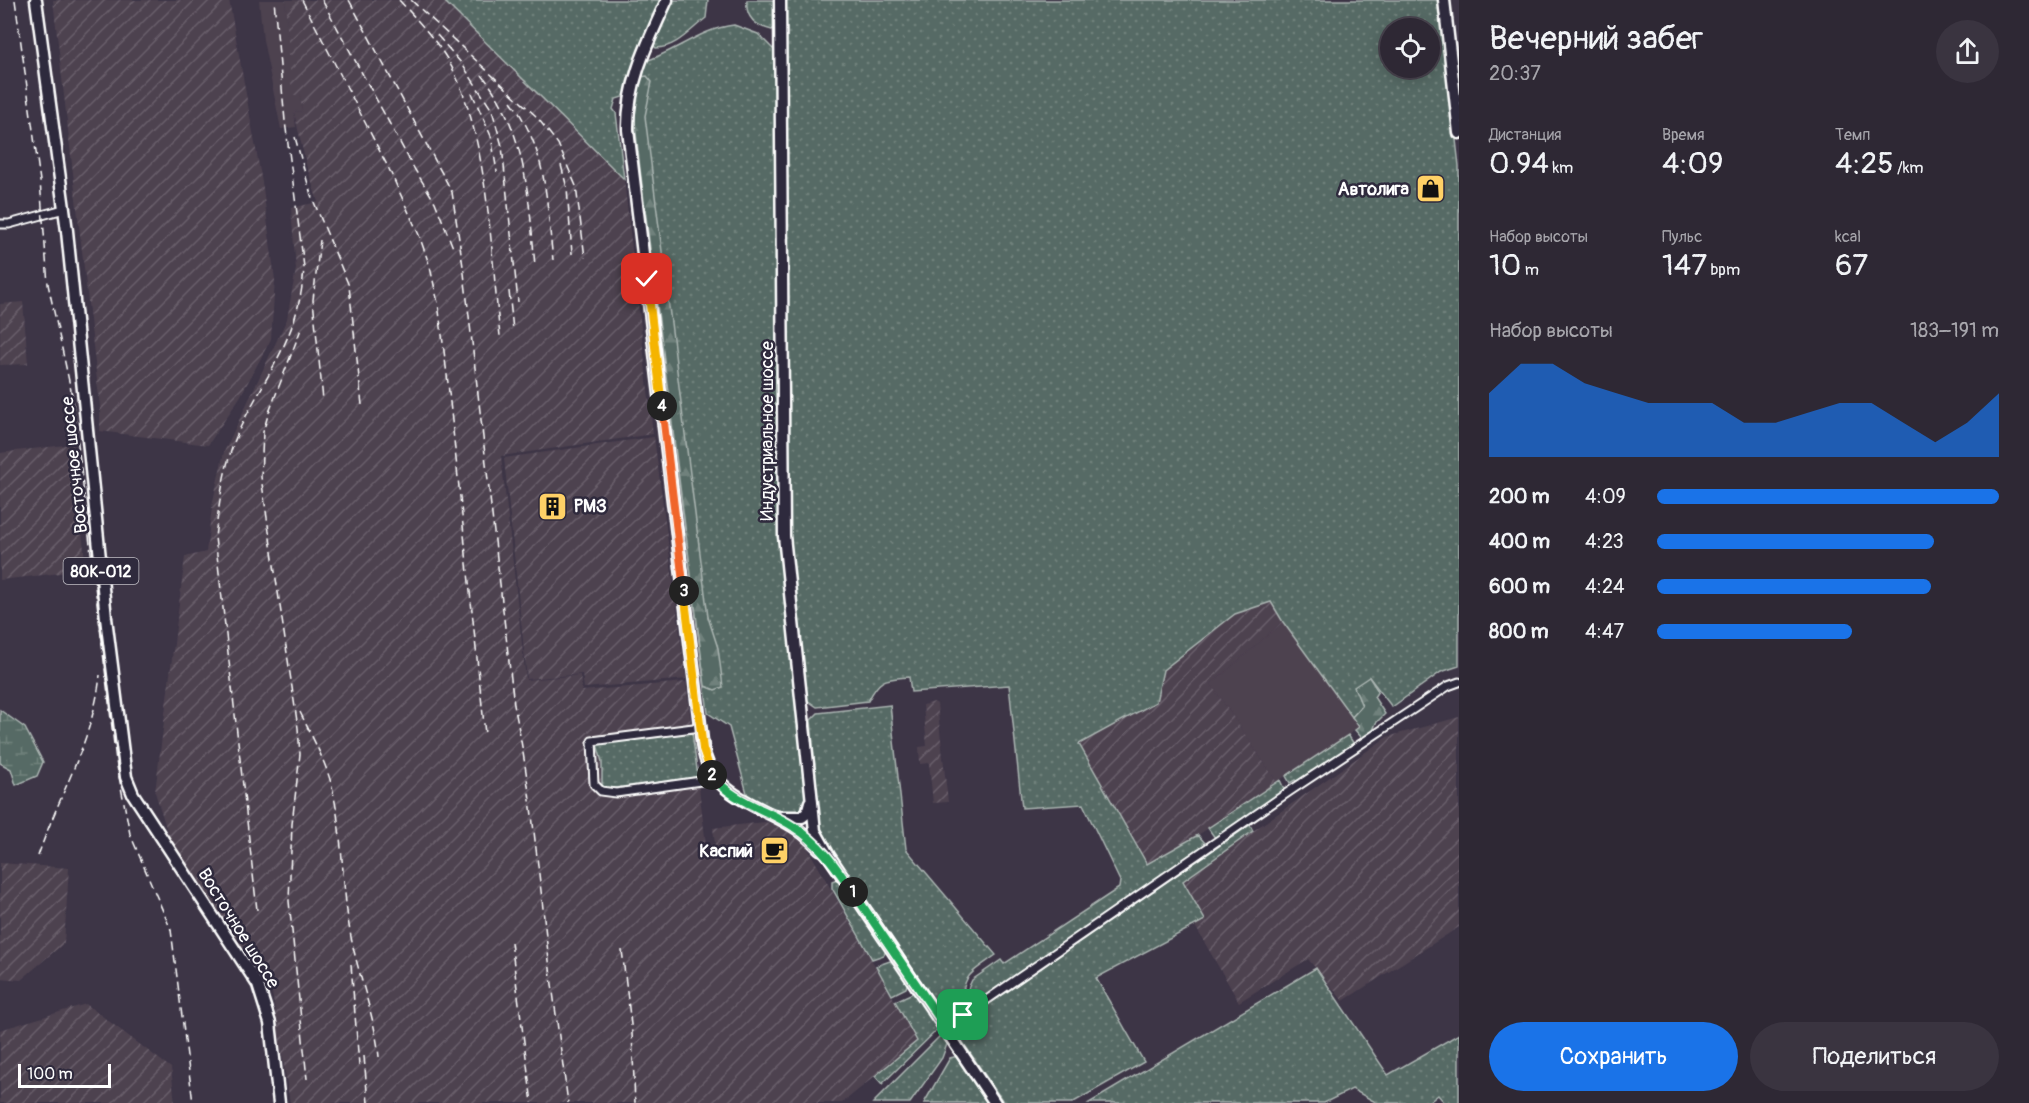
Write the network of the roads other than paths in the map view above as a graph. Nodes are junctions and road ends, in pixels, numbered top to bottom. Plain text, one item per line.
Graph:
1 (36, 0) edge
2 (667, 0) edge
3 (780, 0) edge
4 (1444, 0) edge
5 (1458, 110) edge
6 (1459, 133) edge
7 (63, 209) junction
8 (0, 224) edge
9 (1459, 681) edge
10 (701, 727) junction
11 (715, 779) junction
12 (812, 797) junction
13 (768, 812) junction
14 (829, 856) junction
15 (946, 1028) junction
16 (279, 1103) edge
17 (995, 1103) edge

1 - 7 main road, Восточное шоссе / 80К-012
2 - 10 main road
3 - 12 main road, Индустриальное шоссе
4 - 5 main road
5 - 6 main road
7 - 8 street
7 - 16 main road, Восточное шоссе / 80К-012
9 - 15 street
10 - 11 main road
10 - 11 street
11 - 13 main road, Индустриальное шоссе
12 - 13 main road
12 - 14 main road, Индустриальное шоссе
13 - 14 main road, Индустриальное шоссе
14 - 15 main road, Индустриальное шоссе
15 - 17 main road, Индустриальное шоссе

